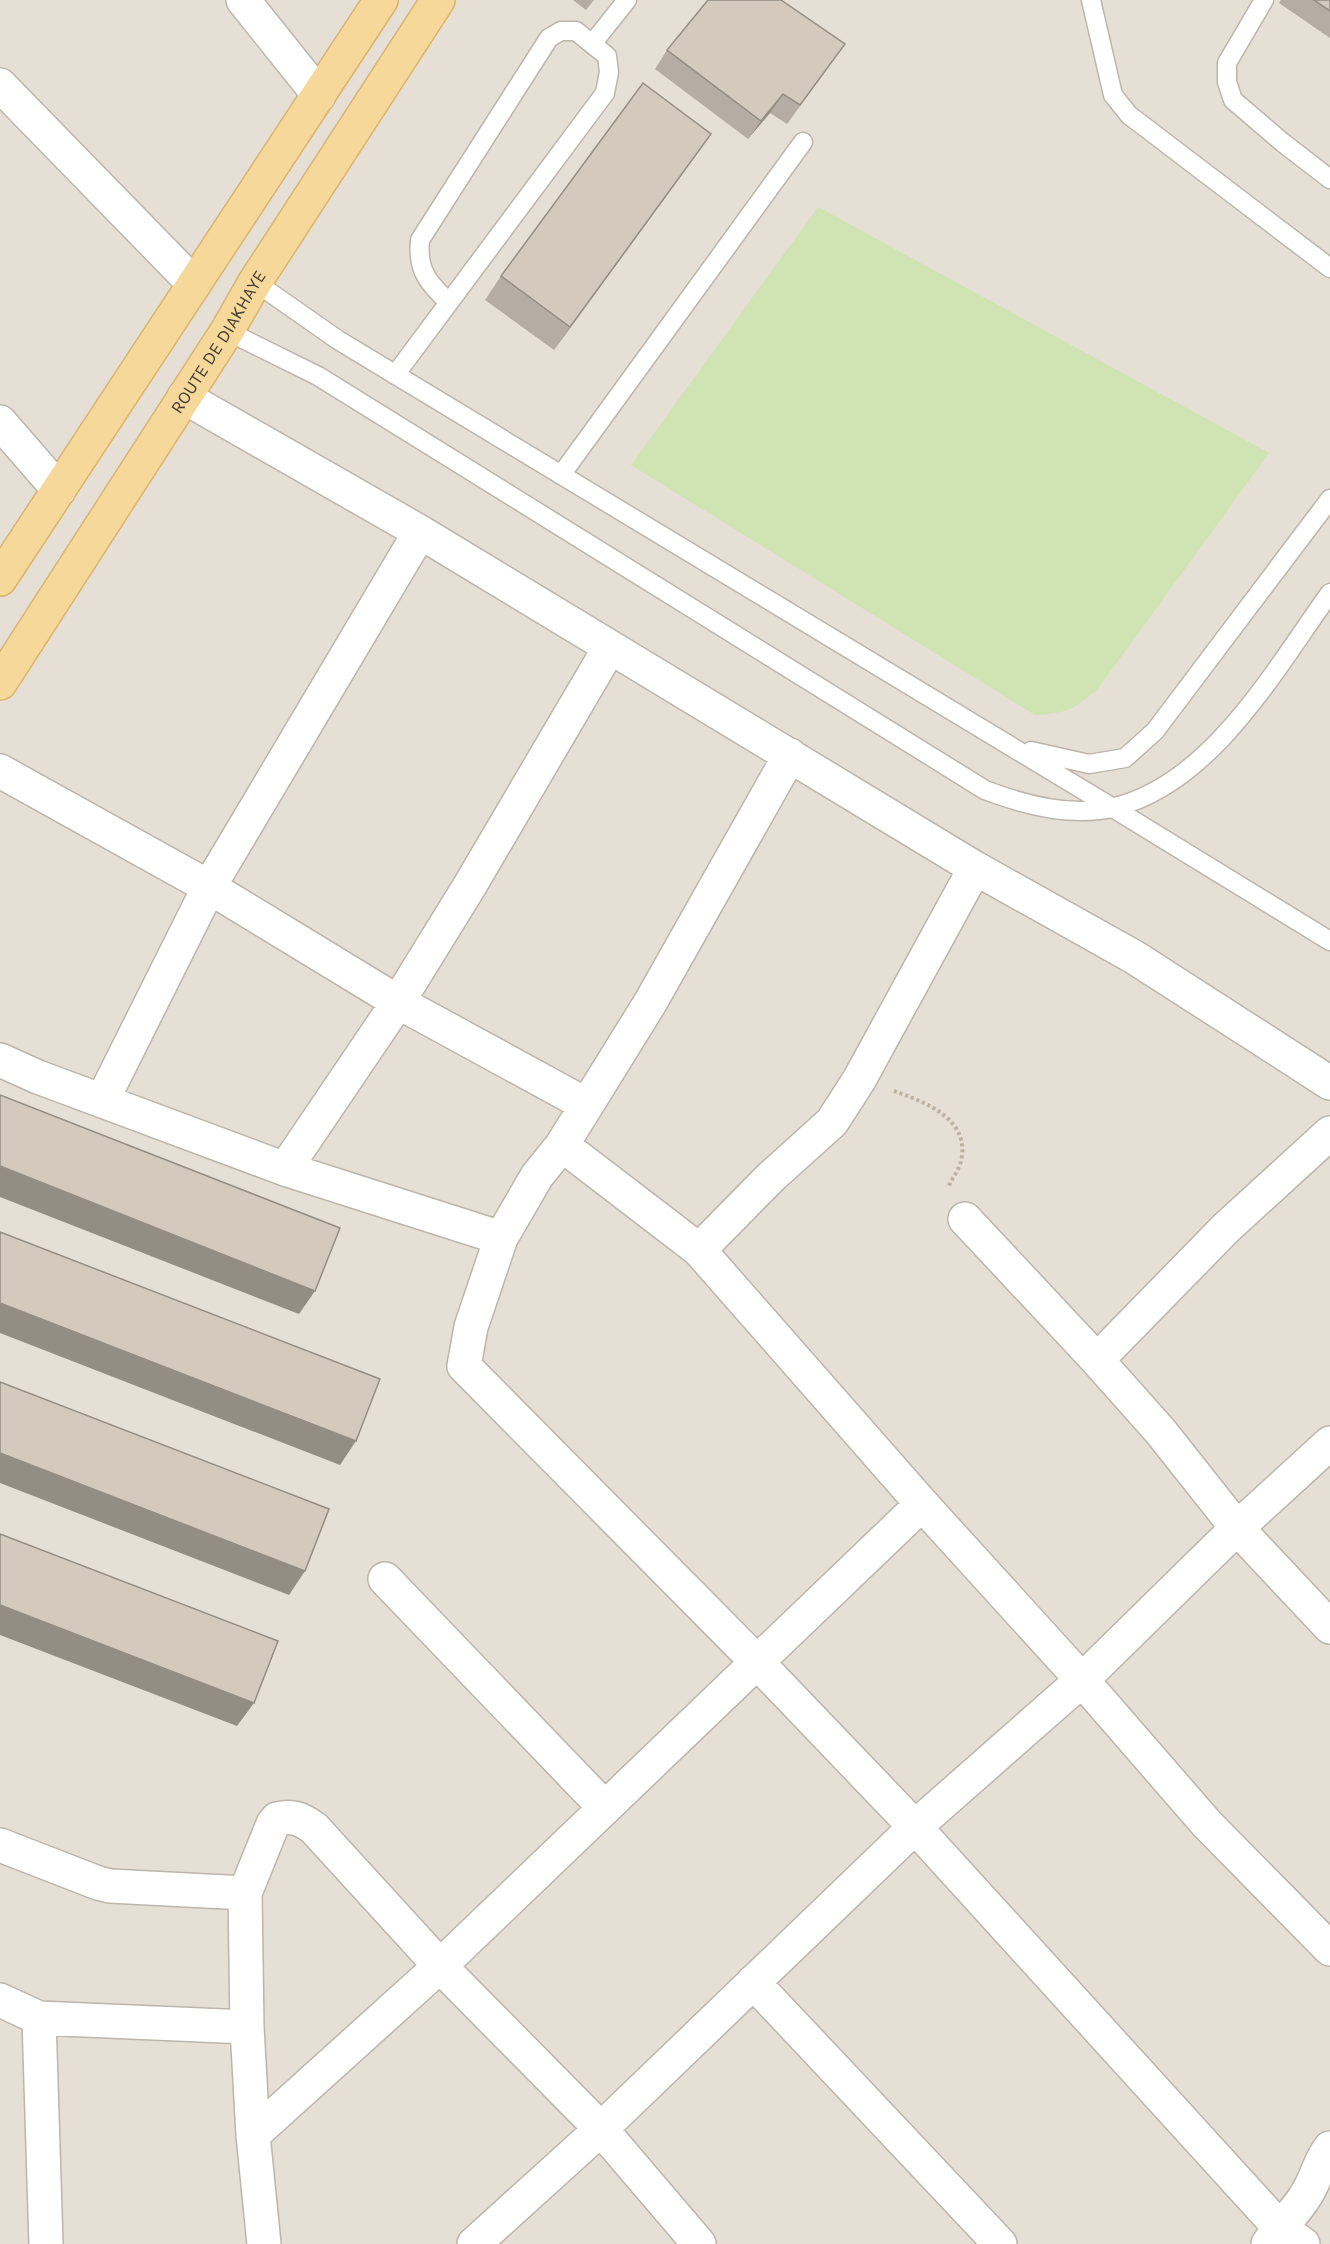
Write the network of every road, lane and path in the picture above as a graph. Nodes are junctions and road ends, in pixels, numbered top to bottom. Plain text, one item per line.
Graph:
1 (243, 0) edge
2 (381, 0) edge
3 (438, 0) edge
4 (627, 0) edge
5 (1091, 0) edge
6 (1264, 0) edge
7 (592, 44) junction
8 (0, 85) edge
9 (319, 95) junction
10 (803, 142) dead end
11 (1330, 179) edge
12 (1330, 268) edge
13 (255, 282) junction
14 (195, 284) junction
15 (449, 303) junction
16 (226, 331) junction
17 (395, 375) junction
18 (184, 398) junction
19 (0, 422) edge
20 (561, 475) junction
21 (59, 490) junction
22 (1330, 499) edge
23 (420, 532) junction
24 (0, 579) edge
25 (1330, 593) edge
26 (610, 647) junction
27 (0, 683) edge
28 (1005, 742) junction
29 (790, 755) junction
30 (0, 771) edge
31 (1113, 808) junction
32 (975, 868) junction
33 (209, 886) junction
34 (1330, 941) edge
35 (398, 1002) junction
36 (0, 1060) edge
37 (859, 1080) junction
38 (1330, 1083) edge
39 (102, 1101) junction
40 (585, 1104) junction
41 (1330, 1133) edge
42 (562, 1145) junction
43 (285, 1169) junction
44 (965, 1219) joint
45 (501, 1238) junction
46 (699, 1250) junction
47 (1097, 1360) junction
48 (1330, 1443) edge
49 (922, 1504) junction
50 (1237, 1528) junction
51 (385, 1579) dead end
52 (1330, 1627) edge
53 (757, 1662) junction
54 (1082, 1680) junction
55 (605, 1808) junction
56 (915, 1827) junction
57 (0, 1845) edge
58 (245, 1893) junction
59 (1330, 1949) edge
60 (440, 1966) junction
61 (753, 1982) junction
62 (0, 2000) edge
63 (39, 2018) junction
64 (247, 2027) junction
65 (601, 2129) junction
66 (253, 2135) junction
67 (1330, 2148) edge
68 (1283, 2238) edge
69 (46, 2244) edge
70 (264, 2244) edge
71 (474, 2244) edge
72 (699, 2244) edge
73 (1000, 2244) edge

1 - 9 street
2 - 9 main road
3 - 13 main road, ROUTE DE DIAKHAYE
4 - 7 lane
5 - 12 lane
6 - 11 lane
7 - 15 lane
7 - 15 lane
8 - 14 street
9 - 14 main road
10 - 20 lane
13 - 16 main road, ROUTE DE DIAKHAYE
13 - 17 lane
14 - 21 main road
15 - 17 lane
16 - 18 main road, ROUTE DE DIAKHAYE
16 - 31 lane
17 - 20 lane
18 - 23 street
18 - 27 main road, ROUTE DE DIAKHAYE
19 - 21 street
20 - 28 lane
21 - 24 main road
22 - 28 lane
23 - 26 street
23 - 33 street
25 - 31 lane
26 - 29 street
26 - 35 street
28 - 31 lane
29 - 32 street
29 - 40 street
30 - 33 street
31 - 34 lane
32 - 37 street
32 - 38 street
33 - 35 street
33 - 39 street
35 - 40 street
35 - 43 street
36 - 39 street
37 - 44 path
37 - 46 street
39 - 43 street
40 - 42 street
41 - 47 street
42 - 45 street
42 - 46 street
43 - 45 street
44 - 47 street
45 - 53 street
46 - 49 street
47 - 50 street
48 - 50 street
49 - 53 street
49 - 54 street
50 - 52 street
50 - 54 street
51 - 55 street
53 - 55 street
53 - 56 street
54 - 56 street
54 - 59 street
55 - 60 street
56 - 61 street
56 - 68 street
57 - 58 street
58 - 60 street
58 - 64 street
60 - 65 street
60 - 66 street
61 - 65 street
61 - 73 street
62 - 63 street
63 - 64 street
63 - 69 street
64 - 66 street
65 - 71 street
65 - 72 street
66 - 70 street
67 - 68 street

